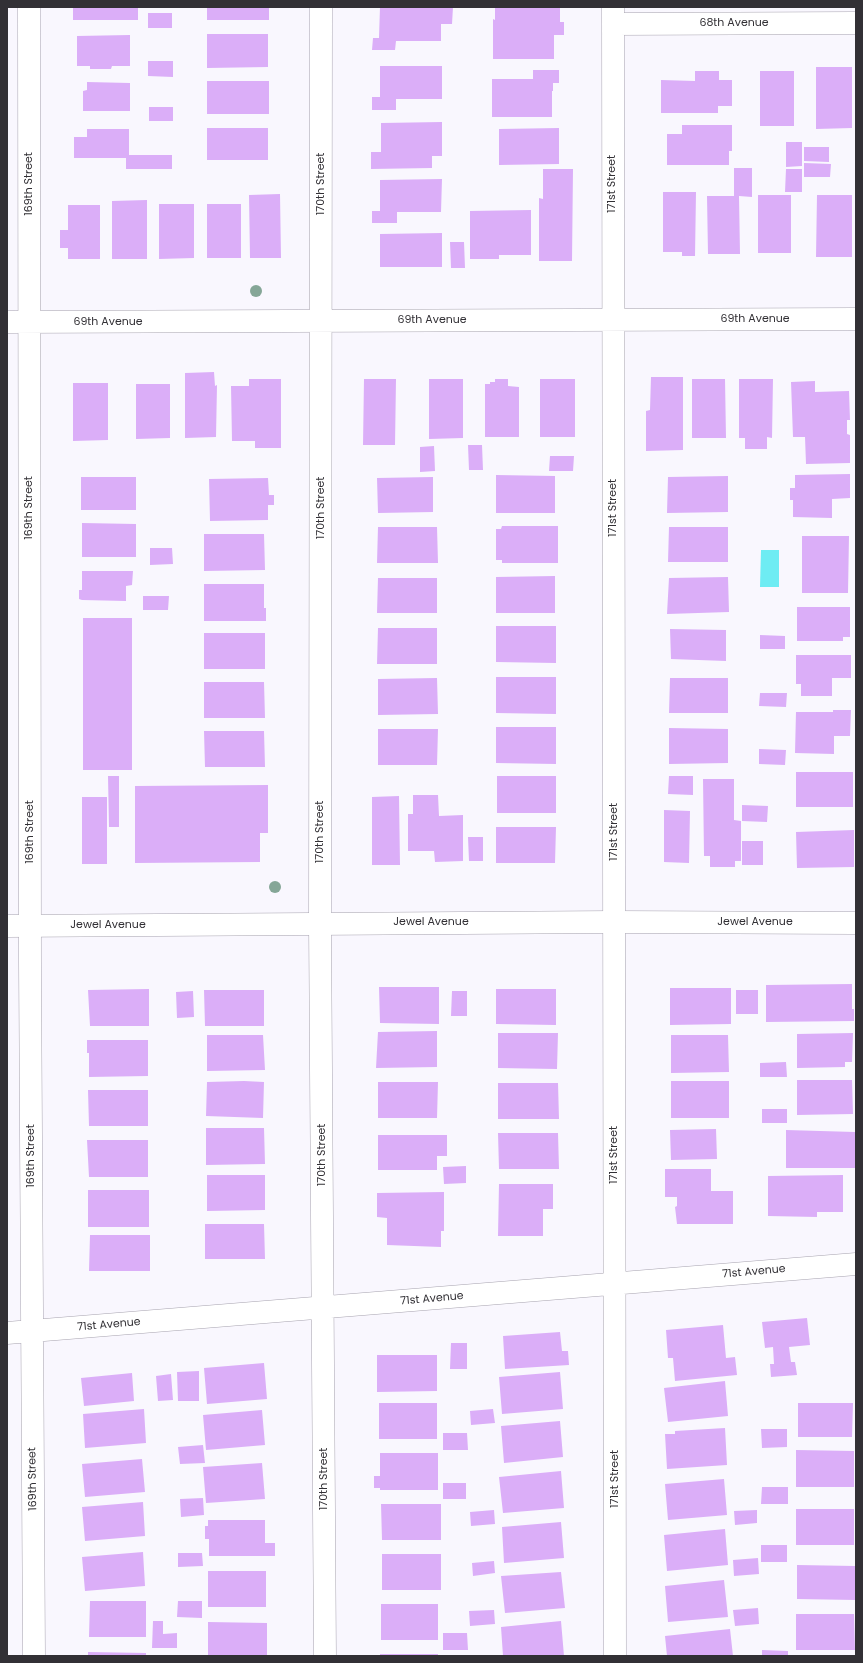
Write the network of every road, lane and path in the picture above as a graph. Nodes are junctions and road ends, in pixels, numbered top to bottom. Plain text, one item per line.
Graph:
1 (29, 7) edge
2 (321, 7) edge
3 (613, 16) edge
4 (856, 23) edge
5 (612, 319) junction
6 (856, 319) edge
7 (321, 321) junction
8 (7, 322) edge
9 (29, 322) junction
10 (614, 922) junction
11 (320, 923) junction
12 (856, 923) edge
13 (30, 925) junction
14 (7, 926) edge
15 (856, 1264) edge
16 (614, 1284) junction
17 (323, 1308) junction
18 (31, 1331) junction
19 (7, 1334) edge
20 (34, 1656) edge
21 (325, 1656) edge
22 (615, 1656) edge

1 - 9 street, 169th Street
2 - 7 street, 170th Street
3 - 4 street, 68th Avenue
3 - 5 street, 171st Street
5 - 6 street, 69th Avenue
5 - 7 street, 69th Avenue
5 - 10 street, 171st Street
7 - 9 street, 69th Avenue
7 - 11 street, 170th Street
8 - 9 street, 69th Avenue
9 - 13 street, 169th Street
10 - 11 street, Jewel Avenue
10 - 12 street, Jewel Avenue
10 - 16 street, 171st Street
11 - 13 street, Jewel Avenue
11 - 17 street, 170th Street
13 - 14 street, Jewel Avenue
13 - 18 street, 169th Street
15 - 16 street, 71st Avenue
16 - 17 street, 71st Avenue
16 - 22 street, 171st Street
17 - 18 street, 71st Avenue
17 - 21 street, 170th Street
18 - 19 street, 71st Avenue
18 - 20 street, 169th Street

